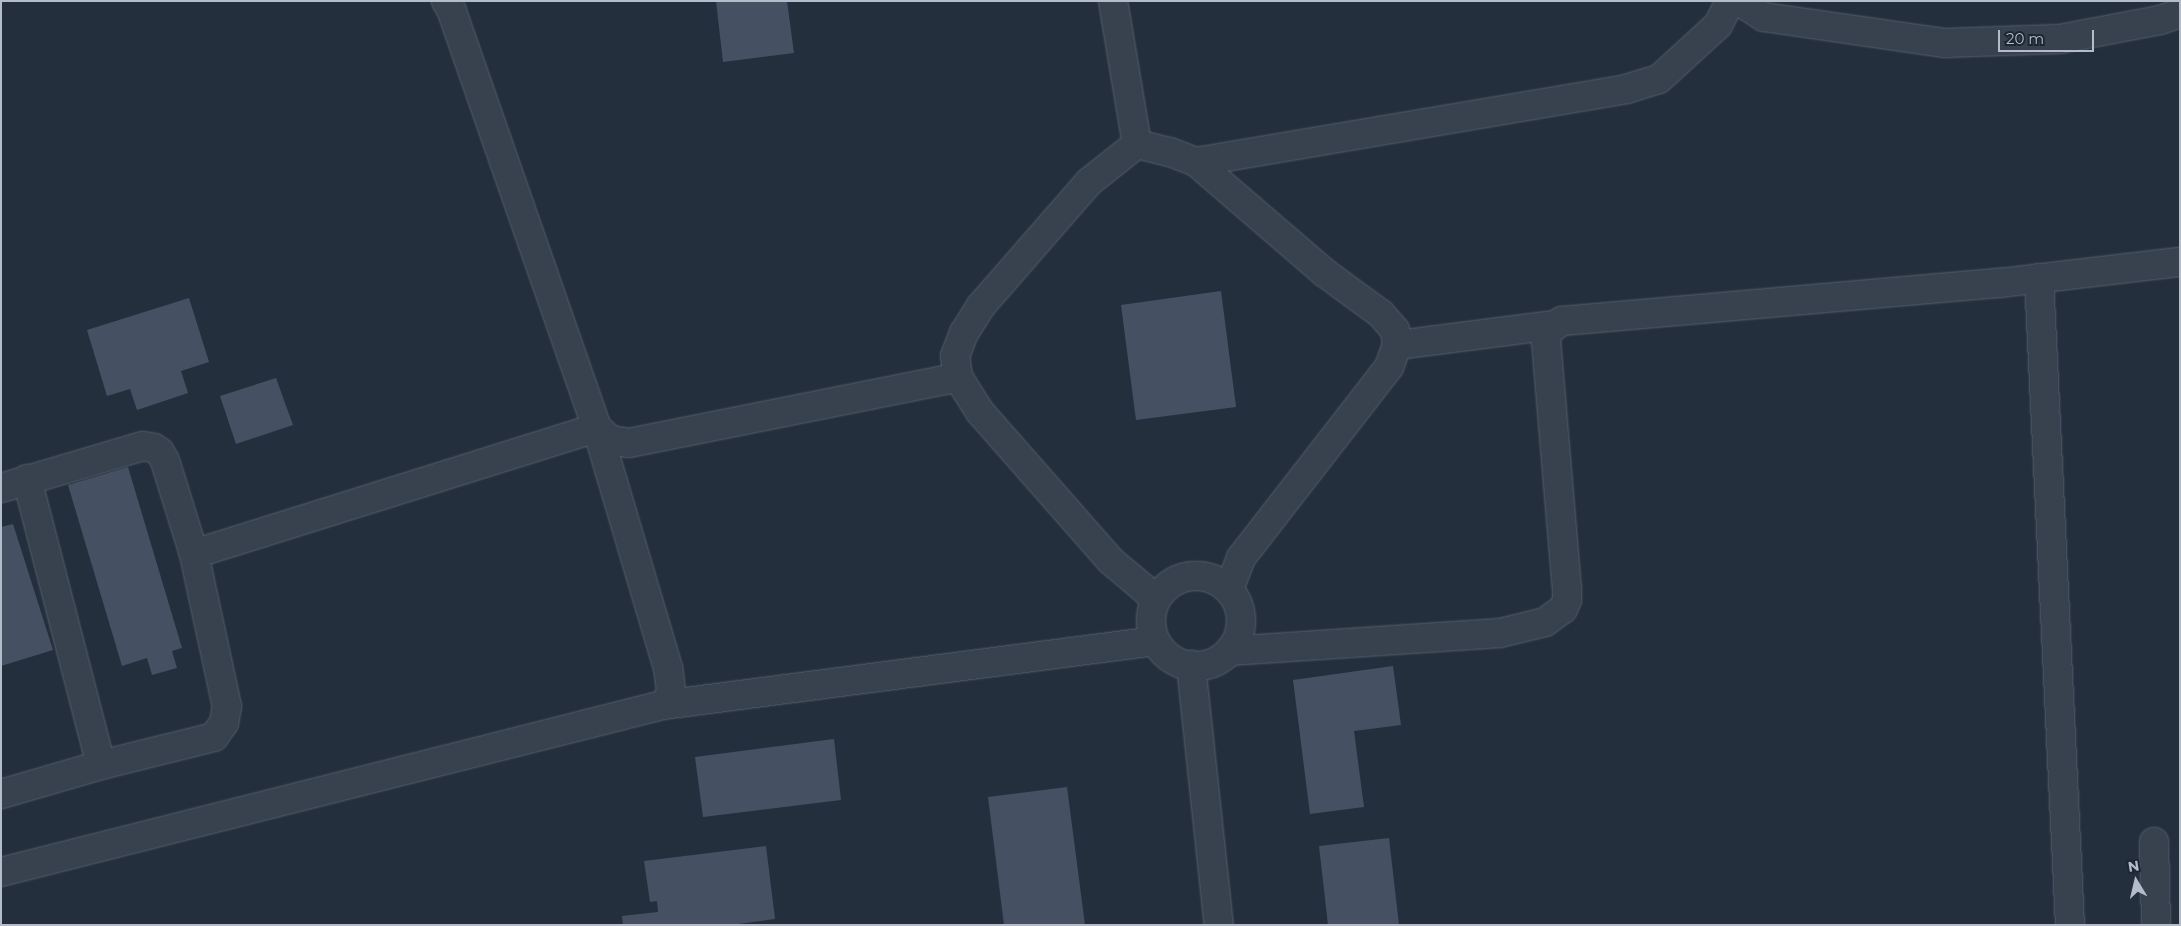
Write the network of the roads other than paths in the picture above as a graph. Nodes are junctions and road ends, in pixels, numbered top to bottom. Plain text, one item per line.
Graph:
1 (446, 1) edge
2 (1113, 1) edge
3 (1730, 1) edge
4 (1739, 1) edge
5 (2180, 13) edge
6 (1137, 144) junction
7 (1196, 162) junction
8 (2180, 262) edge
9 (2039, 278) junction
10 (1553, 326) junction
11 (1397, 345) junction
12 (958, 377) junction
13 (597, 428) junction
14 (27, 479) junction
15 (1, 488) edge
16 (194, 554) junction
17 (1229, 590) junction
18 (1155, 601) junction
19 (1155, 641) junction
20 (1229, 651) junction
21 (1191, 666) junction
22 (663, 705) junction
23 (101, 765) junction
24 (1, 794) edge
25 (2154, 842) dead end
26 (1, 872) edge
27 (1219, 925) edge
28 (2070, 925) edge
29 (2156, 925) edge

1 - 13 lane
2 - 6 lane
3 - 7 lane
4 - 5 lane
6 - 7 lane
6 - 12 lane
7 - 11 lane
8 - 9 lane
9 - 10 lane
9 - 28 lane
10 - 11 lane
10 - 20 lane
11 - 17 lane
12 - 13 lane
12 - 18 lane
13 - 16 lane
13 - 22 lane
14 - 15 lane
14 - 16 lane
14 - 23 lane
16 - 23 lane
17 - 18 lane
17 - 20 lane
18 - 19 lane
19 - 21 lane
19 - 22 lane
20 - 21 lane
21 - 27 lane
22 - 26 lane
23 - 24 lane
25 - 29 lane

